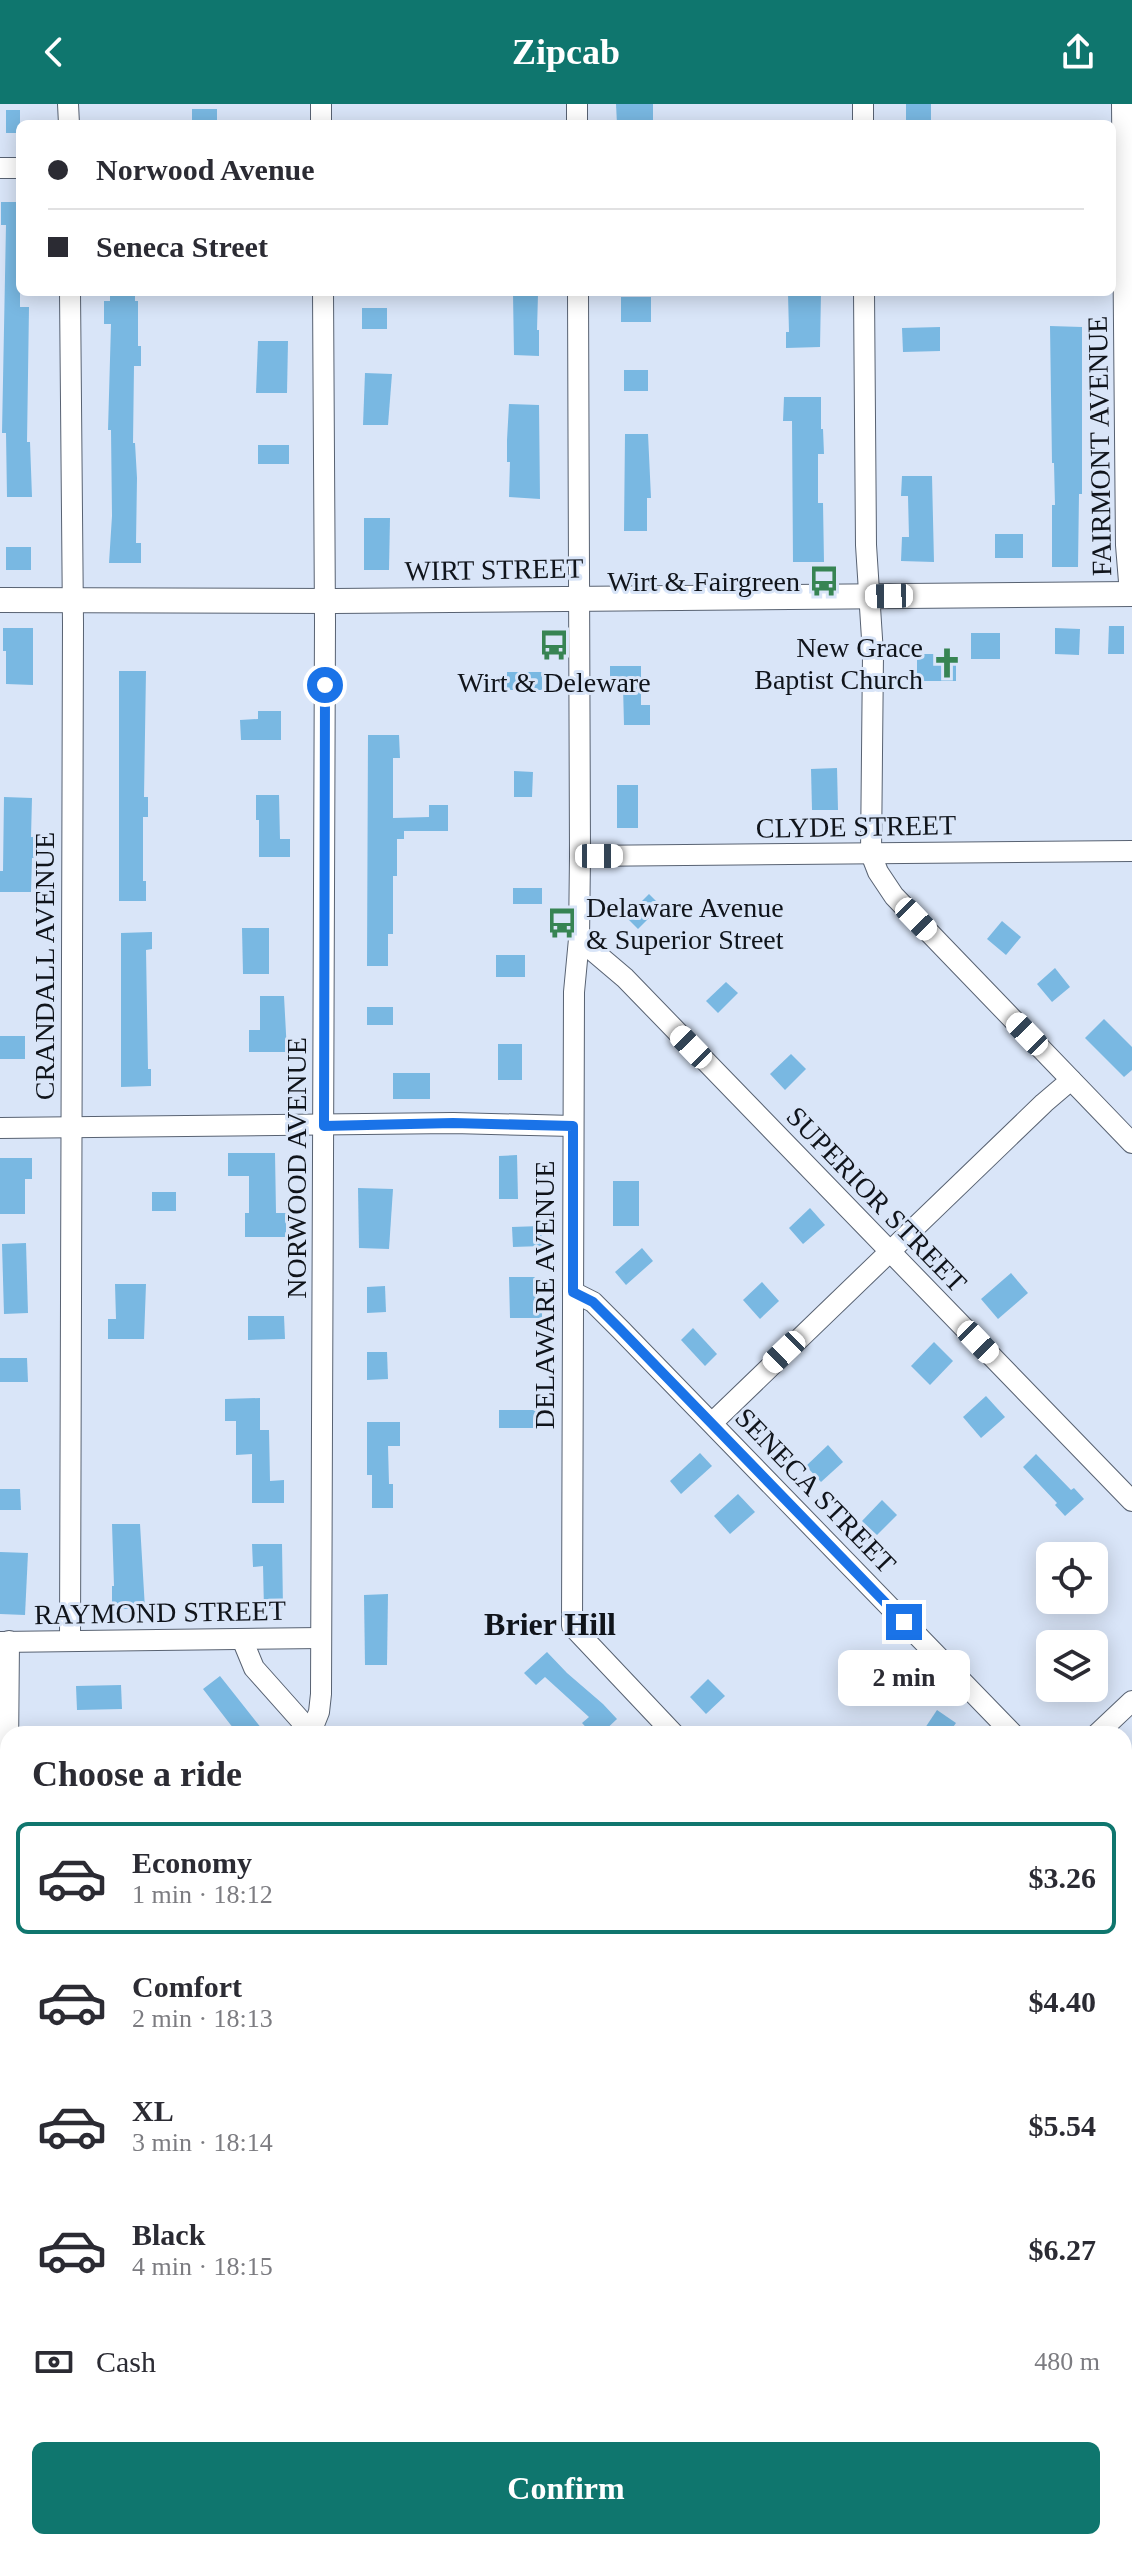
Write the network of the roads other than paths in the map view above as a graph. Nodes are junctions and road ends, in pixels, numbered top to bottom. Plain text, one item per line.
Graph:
1 (1122, 104) edge
2 (1122, 159) edge
3 (70, 296) edge
4 (323, 296) edge
5 (578, 296) edge
6 (864, 296) edge
7 (1131, 594) edge
8 (869, 596) junction
9 (73, 599) junction
10 (581, 599) junction
11 (0, 600) edge
12 (325, 601) junction
13 (1132, 851) edge
14 (871, 854) junction
15 (580, 856) junction
16 (579, 939) junction
17 (1071, 1080) junction
18 (324, 1126) junction
19 (573, 1126) junction
20 (71, 1127) junction
21 (0, 1128) edge
22 (1132, 1143) edge
23 (889, 1251) junction
24 (573, 1292) junction
25 (713, 1422) junction
26 (1132, 1501) edge
27 (321, 1638) junction
28 (242, 1639) junction
29 (70, 1640) junction
30 (4, 1642) edge
31 (1132, 1701) edge
32 (7, 1726) edge
33 (306, 1726) edge
34 (314, 1726) edge
35 (666, 1726) edge
36 (1005, 1726) edge
37 (1105, 1726) edge

1 - 2 street, FAIRMONT AVENUE
2 - 7 street, FAIRMONT AVENUE
3 - 9 street, CRANDALL AVENUE
4 - 12 street, NORWOOD AVENUE
5 - 10 street, DELAWARE AVENUE
6 - 8 street
7 - 8 main road, WIRT STREET
8 - 10 main road, WIRT STREET
8 - 14 street
9 - 11 main road, WIRT STREET
9 - 12 main road, WIRT STREET
9 - 20 street, CRANDALL AVENUE
10 - 12 main road, WIRT STREET
10 - 15 street, DELAWARE AVENUE
12 - 18 street, NORWOOD AVENUE
13 - 14 street, CLYDE STREET
14 - 15 street, CLYDE STREET
14 - 17 street
15 - 16 street, DELAWARE AVENUE
16 - 19 street, DELAWARE AVENUE
16 - 23 street, SUPERIOR STREET
17 - 22 street
17 - 23 street
18 - 19 street
18 - 20 street
18 - 27 street, NORWOOD AVENUE
19 - 24 street, DELAWARE AVENUE
20 - 21 street
20 - 29 street, CRANDALL AVENUE
23 - 25 street
23 - 26 street, SUPERIOR STREET
24 - 25 street, SENECA STREET
24 - 35 street, DELAWARE AVENUE
25 - 36 street, SENECA STREET
27 - 28 street, RAYMOND STREET
27 - 34 street, NORWOOD AVENUE
28 - 29 street, RAYMOND STREET
28 - 33 street
29 - 30 street, RAYMOND STREET
30 - 32 street
31 - 37 street

